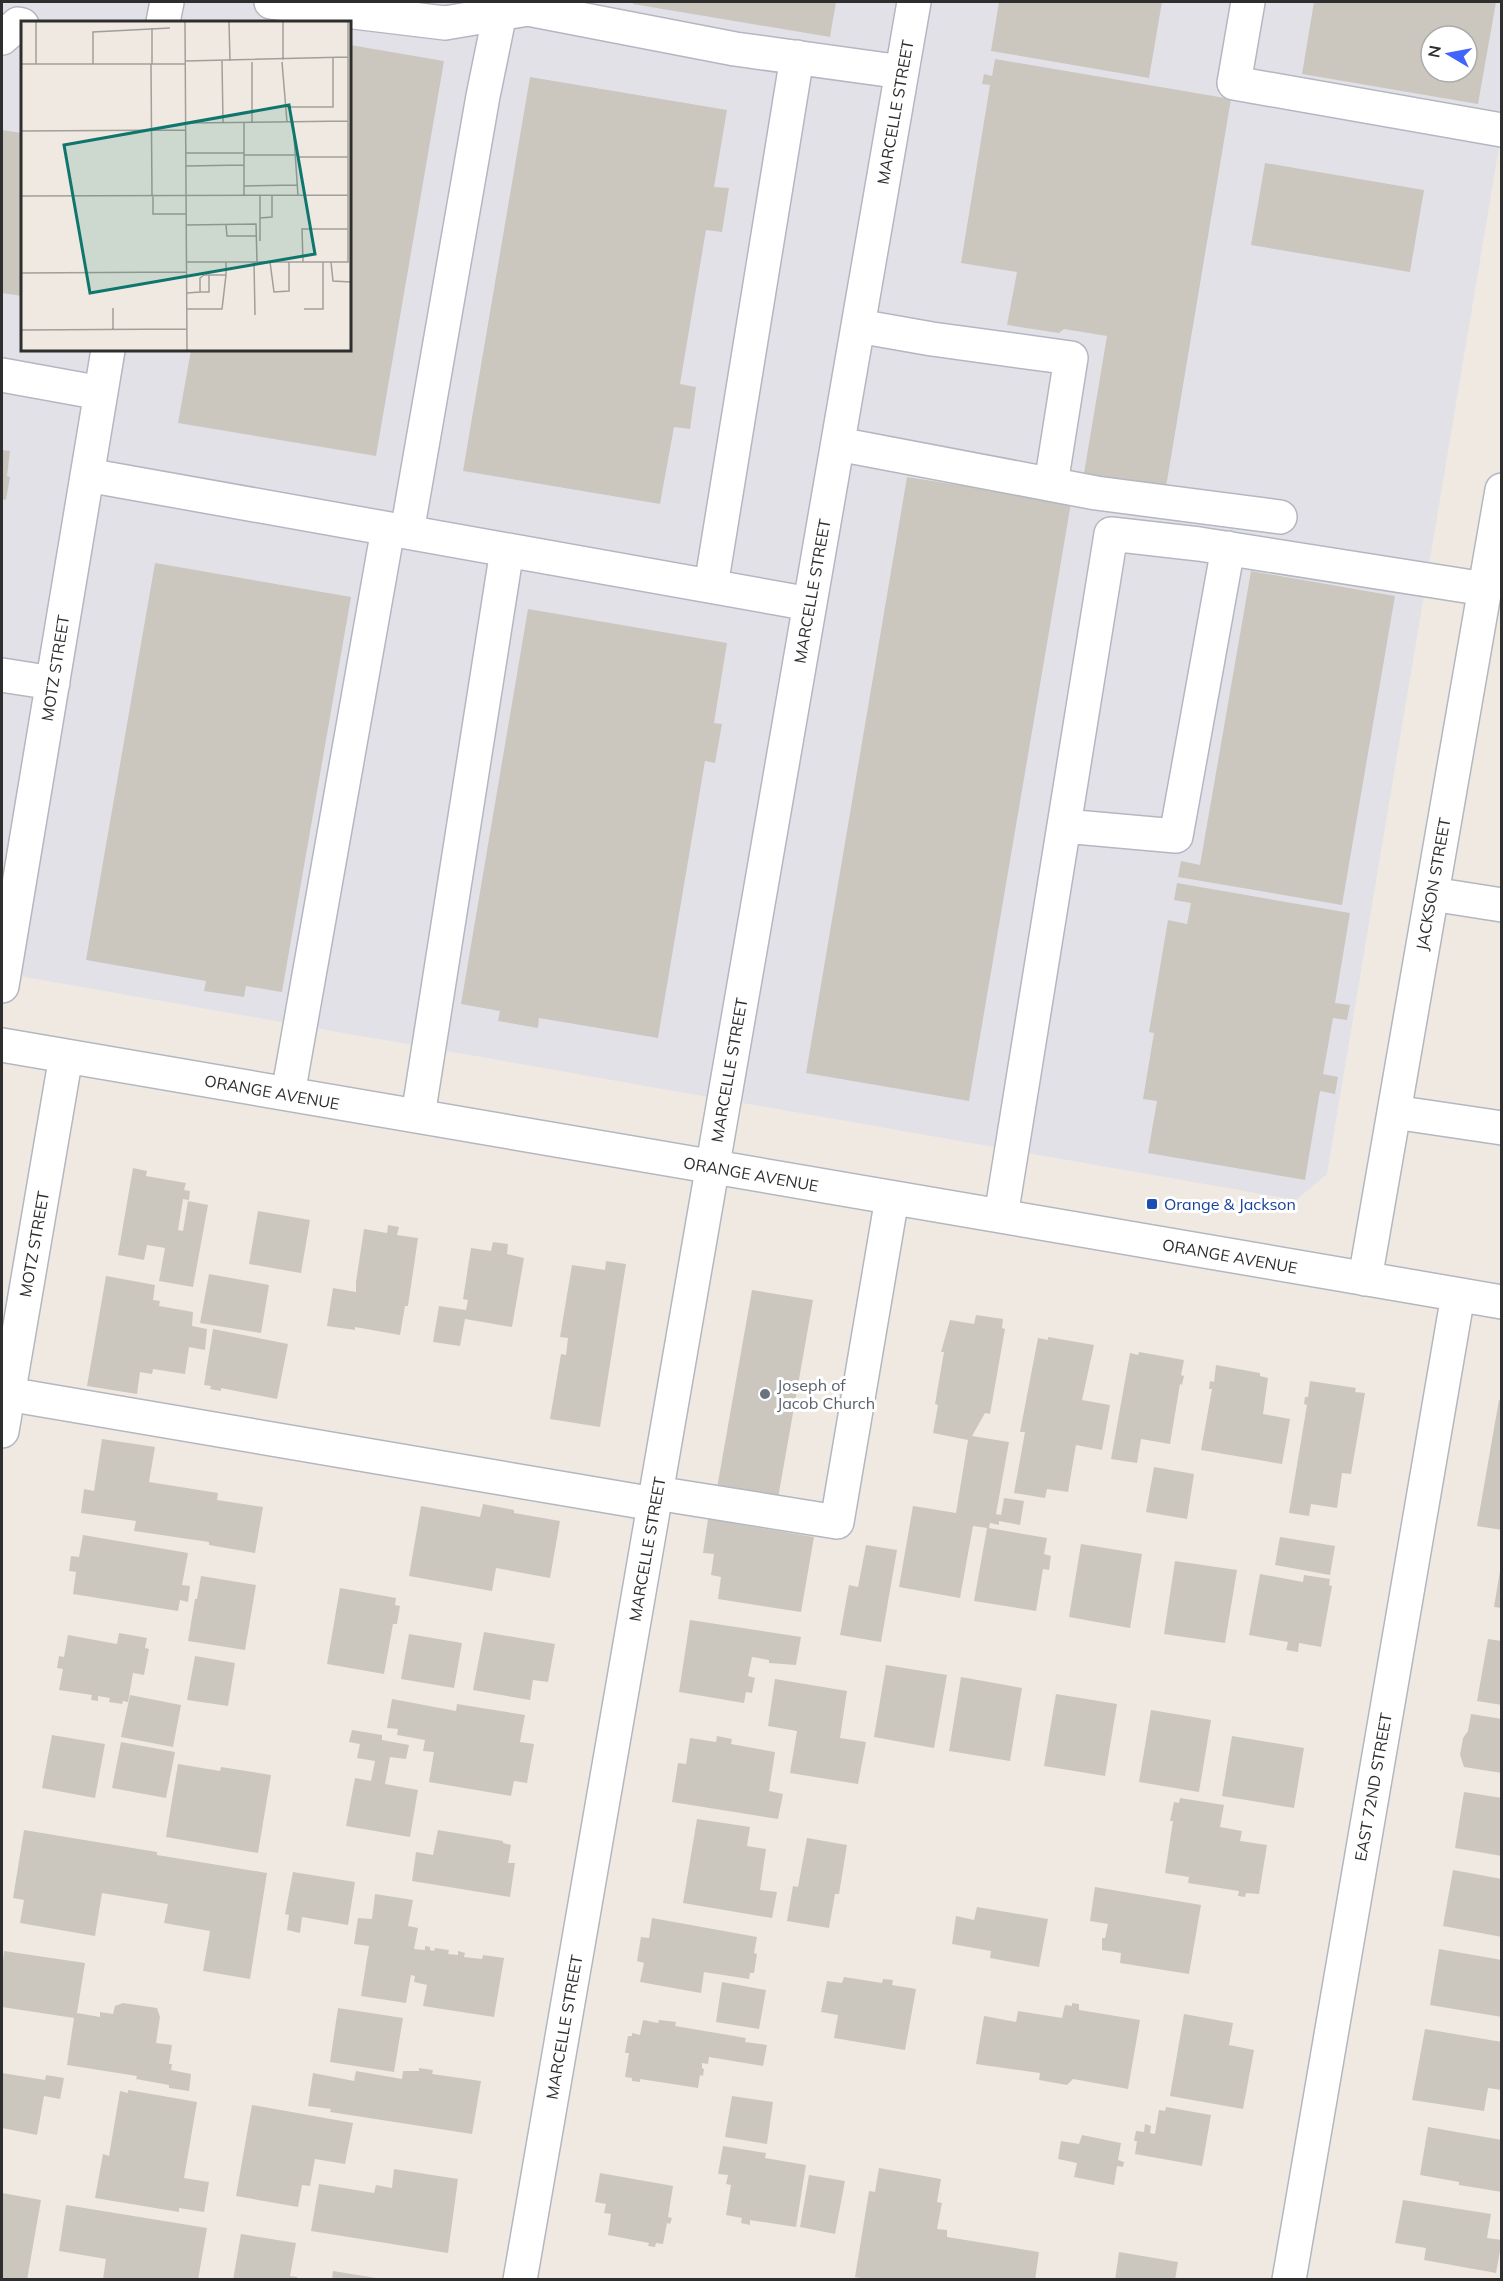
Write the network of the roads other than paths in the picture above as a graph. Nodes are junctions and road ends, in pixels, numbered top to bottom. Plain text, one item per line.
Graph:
1 (167, 2) edge
2 (271, 2) edge
3 (914, 2) edge
4 (1248, 2) edge
5 (519, 8) edge
6 (163, 21) edge
7 (797, 57) junction
8 (902, 72) junction
9 (1502, 130) edge
10 (858, 326) junction
11 (108, 351) edge
12 (2, 375) edge
13 (101, 393) junction
14 (838, 444) junction
15 (87, 475) junction
16 (1051, 484) junction
17 (1502, 490) edge
18 (1280, 517) dead end
19 (398, 530) junction
20 (1228, 548) junction
21 (507, 550) junction
22 (711, 586) junction
23 (810, 604) junction
24 (1489, 609) edge
25 (2, 675) edge
26 (52, 683) junction
27 (1064, 826) junction
28 (1432, 894) junction
29 (1502, 905) edge
30 (2, 986) edge
31 (2, 1045) edge
32 (66, 1056) junction
33 (288, 1094) junction
34 (1394, 1112) junction
35 (418, 1116) junction
36 (1502, 1128) edge
37 (712, 1167) junction
38 (892, 1198) junction
39 (1001, 1216) junction
40 (1365, 1279) junction
41 (1458, 1295) junction
42 (1502, 1302) edge
43 (5, 1393) edge
44 (2, 1431) edge
45 (655, 1498) junction
46 (520, 2280) edge
47 (1289, 2280) edge

1 - 6 street
2 - 5 street
3 - 8 street, MARCELLE STREET
4 - 9 street
5 - 7 street
5 - 19 street
7 - 8 street
7 - 22 street
8 - 10 street, MARCELLE STREET
10 - 14 street, MARCELLE STREET
10 - 16 street
11 - 13 street, MOTZ STREET
12 - 13 street
13 - 15 street, MOTZ STREET
14 - 16 street
14 - 23 street, MARCELLE STREET
15 - 19 street
15 - 26 street, MOTZ STREET
16 - 18 street
17 - 24 street, JACKSON STREET
19 - 21 street
19 - 33 street
20 - 24 street
20 - 27 street
20 - 27 street
21 - 22 street
21 - 35 street
22 - 23 street
23 - 37 street, MARCELLE STREET
24 - 28 street, JACKSON STREET
25 - 26 street
26 - 30 street, MOTZ STREET
27 - 39 street
28 - 29 street
28 - 34 street, JACKSON STREET
31 - 32 street, ORANGE AVENUE
32 - 33 street, ORANGE AVENUE
32 - 43 street, MOTZ STREET
33 - 35 street, ORANGE AVENUE
34 - 36 street
34 - 40 street, JACKSON STREET
35 - 37 street, ORANGE AVENUE
37 - 38 street, ORANGE AVENUE
37 - 45 street, MARCELLE STREET
38 - 39 street, ORANGE AVENUE
38 - 45 street
39 - 40 street, ORANGE AVENUE
40 - 41 street, ORANGE AVENUE
41 - 42 street, ORANGE AVENUE
41 - 47 street, EAST 72ND STREET
43 - 44 street, MOTZ STREET
43 - 45 street
45 - 46 street, MARCELLE STREET

